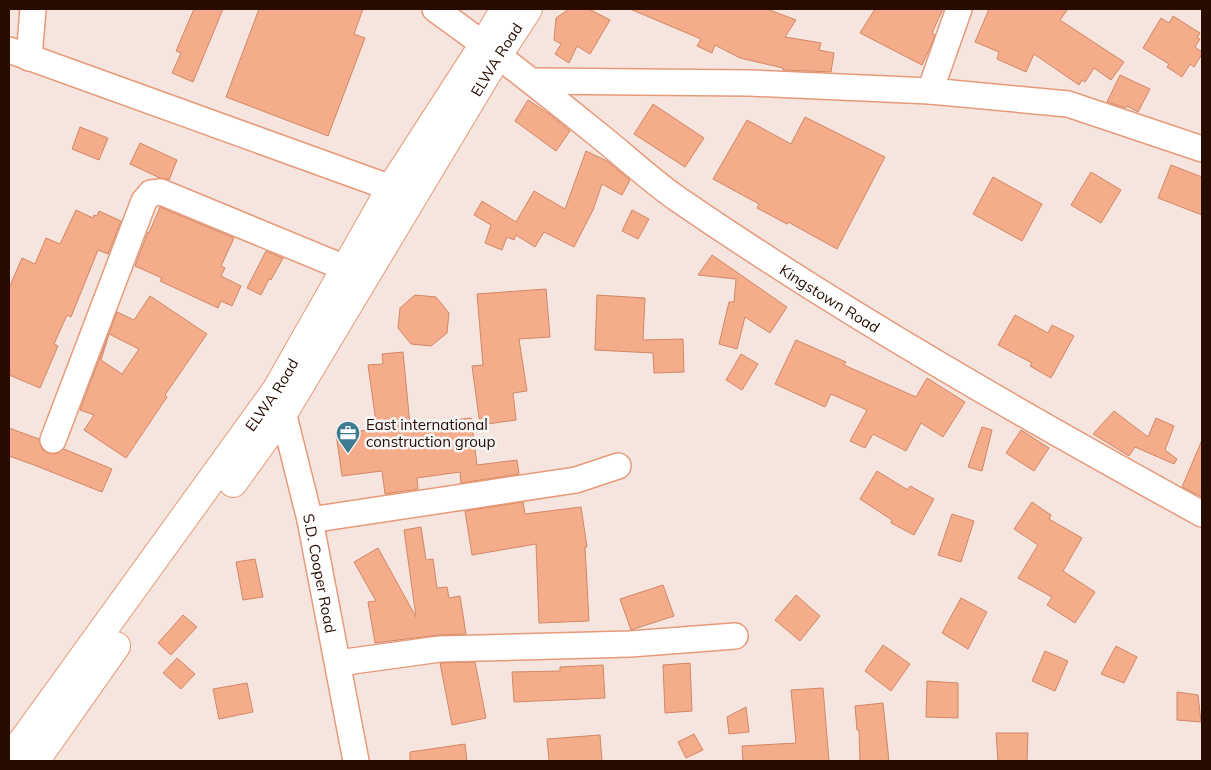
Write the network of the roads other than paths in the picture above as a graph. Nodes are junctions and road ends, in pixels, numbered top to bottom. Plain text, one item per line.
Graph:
1 (33, 9) edge
2 (435, 9) edge
3 (504, 9) edge
4 (528, 9) edge
5 (959, 9) edge
6 (491, 49) junction
7 (19, 54) edge
8 (532, 81) junction
9 (930, 91) junction
10 (1202, 149) edge
11 (391, 188) junction
12 (345, 268) junction
13 (281, 400) junction
14 (53, 440) dead end
15 (618, 466) dead end
16 (1202, 514) edge
17 (310, 520) junction
18 (735, 636) dead end
19 (338, 664) junction
20 (9, 760) edge
21 (35, 761) edge
22 (356, 761) edge

1 - 7 street
2 - 6 street, Kingstown Road
3 - 6 main road, ELWA Road
4 - 6 main road, ELWA Road
5 - 9 street
6 - 8 street, Kingstown Road
6 - 11 main road, ELWA Road
6 - 13 main road, ELWA Road
7 - 11 street
8 - 9 street
8 - 16 street, Kingstown Road
9 - 10 street
11 - 12 main road, ELWA Road
12 - 13 main road, ELWA Road
12 - 14 street
13 - 17 street, S.D. Cooper Road
13 - 20 main road, ELWA Road
13 - 21 main road, ELWA Road
15 - 17 street
17 - 19 street, S.D. Cooper Road
18 - 19 street
19 - 22 street, S.D. Cooper Road

